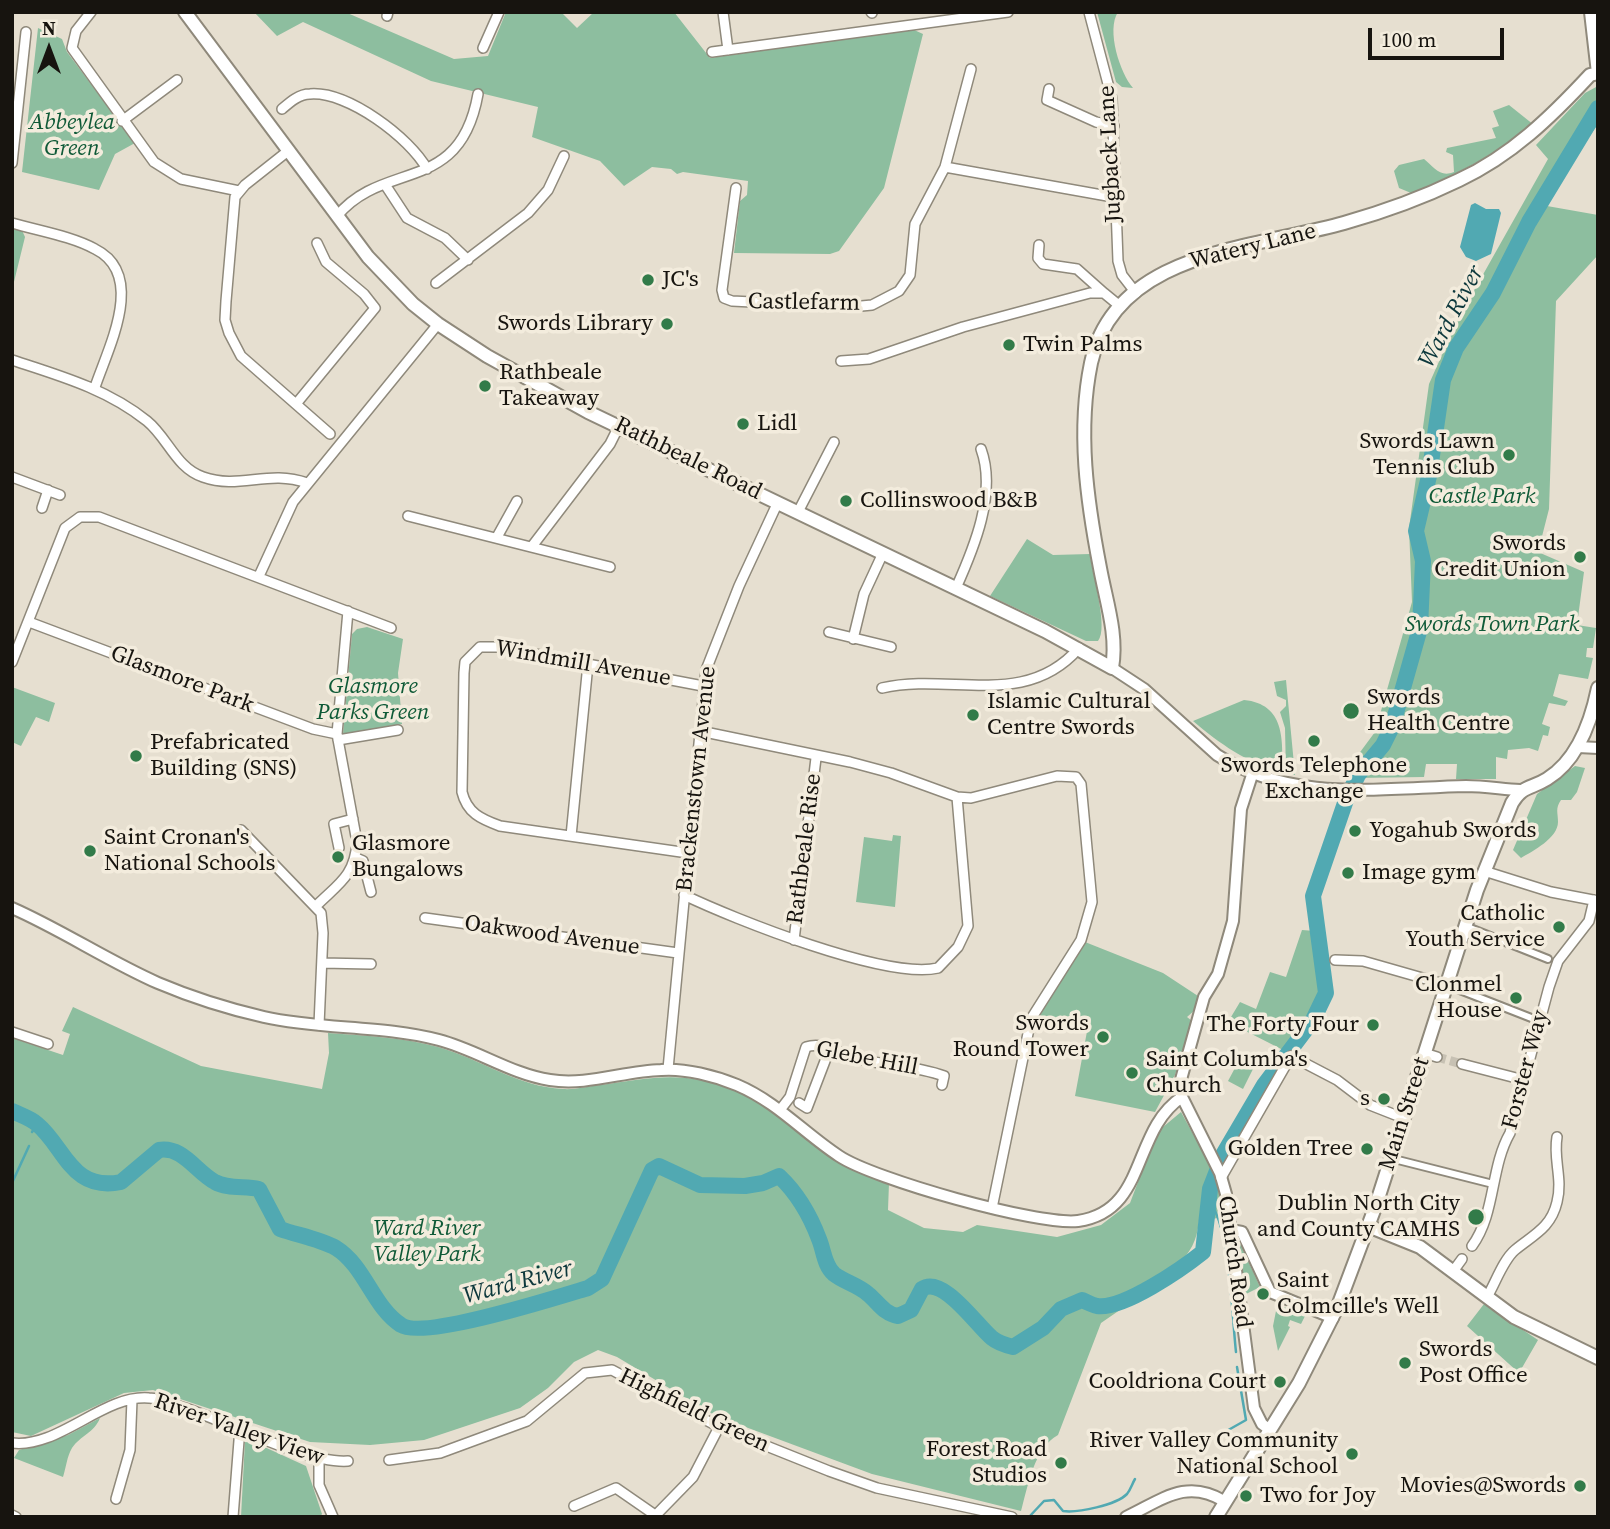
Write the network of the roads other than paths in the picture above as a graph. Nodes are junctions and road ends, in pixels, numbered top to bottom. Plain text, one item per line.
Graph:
1 (91, 12) edge
2 (185, 12) edge
3 (499, 12) edge
4 (723, 12) edge
5 (1008, 12) edge
6 (1089, 12) edge
7 (1591, 12) edge
8 (26, 33) dead end
9 (483, 48) dead end
10 (728, 50) junction
11 (712, 52) dead end
12 (971, 69) dead end
13 (1598, 73) edge
14 (177, 80) dead end
15 (1049, 89) dead end
16 (478, 94) dead end
17 (282, 109) dead end
18 (122, 121) junction
19 (1114, 126) junction
20 (288, 151) junction
21 (564, 156) dead end
22 (12, 163) edge
23 (945, 167) junction
24 (427, 169) junction
25 (386, 186) junction
26 (736, 188) dead end
27 (239, 191) junction
28 (1114, 197) junction
29 (337, 216) junction
30 (12, 223) edge
31 (317, 243) dead end
32 (1039, 245) dead end
33 (468, 260) junction
34 (436, 283) dead end
35 (1104, 293) junction
36 (1136, 293) junction
37 (1121, 307) junction
38 (438, 324) junction
39 (12, 360) edge
40 (841, 361) dead end
41 (95, 387) junction
42 (296, 404) junction
43 (619, 426) junction
44 (330, 434) dead end
45 (834, 442) dead end
46 (981, 449) dead end
47 (12, 477) edge
48 (307, 483) junction
49 (48, 490) junction
50 (60, 495) dead end
51 (517, 501) dead end
52 (778, 502) junction
53 (42, 508) dead end
54 (798, 512) junction
55 (408, 516) dead end
56 (497, 537) junction
57 (533, 545) junction
58 (883, 553) junction
59 (610, 567) dead end
60 (259, 576) junction
61 (956, 588) junction
62 (348, 611) junction
63 (29, 622) junction
64 (391, 628) dead end
65 (830, 632) dead end
66 (853, 639) junction
67 (891, 647) dead end
68 (1079, 648) junction
69 (12, 662) edge
70 (588, 664) junction
71 (1112, 668) junction
72 (703, 686) junction
73 (882, 688) dead end
74 (1598, 688) edge
75 (398, 730) dead end
76 (700, 731) junction
77 (337, 737) junction
78 (1578, 747) junction
79 (1598, 748) edge
80 (816, 758) junction
81 (1253, 772) junction
82 (1520, 790) junction
83 (957, 797) junction
84 (353, 818) junction
85 (241, 830) dead end
86 (571, 836) junction
87 (339, 848) dead end
88 (688, 853) junction
89 (356, 858) junction
90 (1484, 871) junction
91 (371, 892) dead end
92 (684, 895) junction
93 (1596, 900) edge
94 (316, 906) junction
95 (12, 908) edge
96 (425, 918) dead end
97 (1465, 926) junction
98 (794, 940) junction
99 (678, 953) junction
100 (1548, 959) dead end
101 (1335, 960) dead end
102 (322, 963) junction
103 (371, 964) dead end
104 (1447, 985) junction
105 (1539, 1021) junction
106 (319, 1025) junction
107 (12, 1032) edge
108 (48, 1044) dead end
109 (830, 1048) junction
110 (1424, 1053) junction
111 (1437, 1057) tunnel mouth
112 (1462, 1064) tunnel mouth
113 (668, 1069) junction
114 (1524, 1080) junction
115 (942, 1085) dead end
116 (1182, 1097) junction
117 (799, 1103) dead end
118 (780, 1110) junction
119 (1403, 1118) junction
120 (1557, 1137) dead end
121 (1391, 1158) junction
122 (1221, 1175) junction
123 (1493, 1184) junction
124 (992, 1208) junction
125 (1368, 1226) junction
126 (1231, 1230) junction
127 (1472, 1246) dead end
128 (1486, 1297) junction
129 (1333, 1318) junction
130 (1598, 1358) edge
131 (132, 1399) junction
132 (719, 1427) junction
133 (240, 1428) junction
134 (1270, 1430) junction
135 (12, 1443) edge
136 (318, 1459) junction
137 (389, 1460) dead end
138 (348, 1461) dead end
139 (116, 1499) dead end
140 (1224, 1501) junction
141 (574, 1506) dead end
142 (953, 1506) junction
143 (655, 1516) edge
144 (233, 1517) edge
145 (333, 1517) edge
146 (948, 1517) edge
147 (1012, 1517) edge
148 (1126, 1517) edge
149 (1216, 1517) edge

1 - 18 street
2 - 20 main road, Rathbeale Road
3 - 9 street
4 - 10 street
5 - 10 street
6 - 19 street, Jugback Lane
7 - 13 main road
8 - 22 street
10 - 11 street
12 - 23 street, Castlefarm
13 - 36 main road, Watery Lane
14 - 18 street
15 - 19 street
16 - 24 street
17 - 24 street
18 - 27 street
19 - 28 street, Jugback Lane
20 - 27 street
20 - 29 main road, Rathbeale Road
21 - 33 street
23 - 26 street, Castlefarm
23 - 28 street
24 - 25 street
25 - 29 street
25 - 33 street
27 - 42 street
28 - 36 street, Jugback Lane
29 - 38 main road, Rathbeale Road
30 - 41 street
31 - 42 street
32 - 35 street
33 - 34 street
35 - 37 street
35 - 40 street
36 - 37 main road, Watery Lane
37 - 71 main road, Watery Lane
38 - 43 main road, Rathbeale Road
38 - 48 street
39 - 41 street
41 - 48 street
42 - 44 street
43 - 52 main road, Rathbeale Road
43 - 57 street
45 - 54 street
46 - 61 street
47 - 49 street
48 - 60 street
49 - 50 street
49 - 53 street
51 - 56 street
52 - 54 main road, Rathbeale Road
52 - 72 street, Brackenstown Avenue
54 - 58 main road, Rathbeale Road
55 - 56 street
56 - 57 street
57 - 59 street
58 - 61 main road, Rathbeale Road
58 - 66 street
60 - 62 street
60 - 63 street
61 - 68 main road, Rathbeale Road
62 - 64 street
62 - 77 street
63 - 69 street
63 - 77 street, Glasmore Park
65 - 66 street
66 - 67 street
68 - 71 main road, Rathbeale Road
68 - 73 street
70 - 72 street, Windmill Avenue
70 - 86 street
70 - 86 street, Windmill Avenue
71 - 81 street, Rathbeale Road
72 - 76 street, Brackenstown Avenue
74 - 78 main road
75 - 77 street, Glasmore Park
76 - 80 street
76 - 88 street, Brackenstown Avenue
77 - 84 street
78 - 79 street
78 - 82 main road
80 - 83 street
80 - 98 street, Rathbeale Rise
81 - 82 street, Rathbeale Road
81 - 116 street, Church Road
82 - 90 main road, Main Street
83 - 98 street
83 - 124 street
84 - 87 street
84 - 89 street
85 - 94 street
86 - 88 street, Windmill Avenue
88 - 92 street, Brackenstown Avenue
89 - 91 street
89 - 94 street
90 - 93 street
90 - 97 main road, Main Street
92 - 98 street
92 - 99 street, Brackenstown Avenue
93 - 105 street, Forster Way
94 - 102 street
95 - 106 street
96 - 99 street, Oakwood Avenue
97 - 100 street
97 - 104 main road, Main Street
99 - 113 street, Brackenstown Avenue
101 - 104 street
102 - 103 street
102 - 106 street
104 - 105 street
104 - 110 main road, Main Street
105 - 114 street, Forster Way
106 - 113 street
107 - 108 street
109 - 115 street, Glebe Hill
109 - 117 street
109 - 118 street, Glebe Hill
110 - 111 street
110 - 119 main road, Main Street
112 - 114 street
113 - 118 street
114 - 123 street, Forster Way
116 - 122 street, Church Road
116 - 124 street
118 - 124 street
119 - 121 main road, Main Street
119 - 122 street
120 - 128 street
121 - 123 street
121 - 125 main road, Main Street
122 - 126 street, Church Road
123 - 127 street, Forster Way
125 - 128 main road
125 - 129 main road, Main Street
126 - 129 street
126 - 134 street, Church Road
128 - 130 main road
129 - 134 main road, Main Street
131 - 133 street, River Valley View
131 - 135 street, River Valley View
131 - 139 street
132 - 137 street, Highfield Green
132 - 142 street, Highfield Green
132 - 143 street
133 - 136 street, River Valley View
133 - 144 street
134 - 140 main road, Main Street
136 - 138 street, River Valley View
136 - 145 street
140 - 148 street
140 - 149 main road, Main Street
141 - 143 street
142 - 146 street
142 - 147 street, Highfield Green

